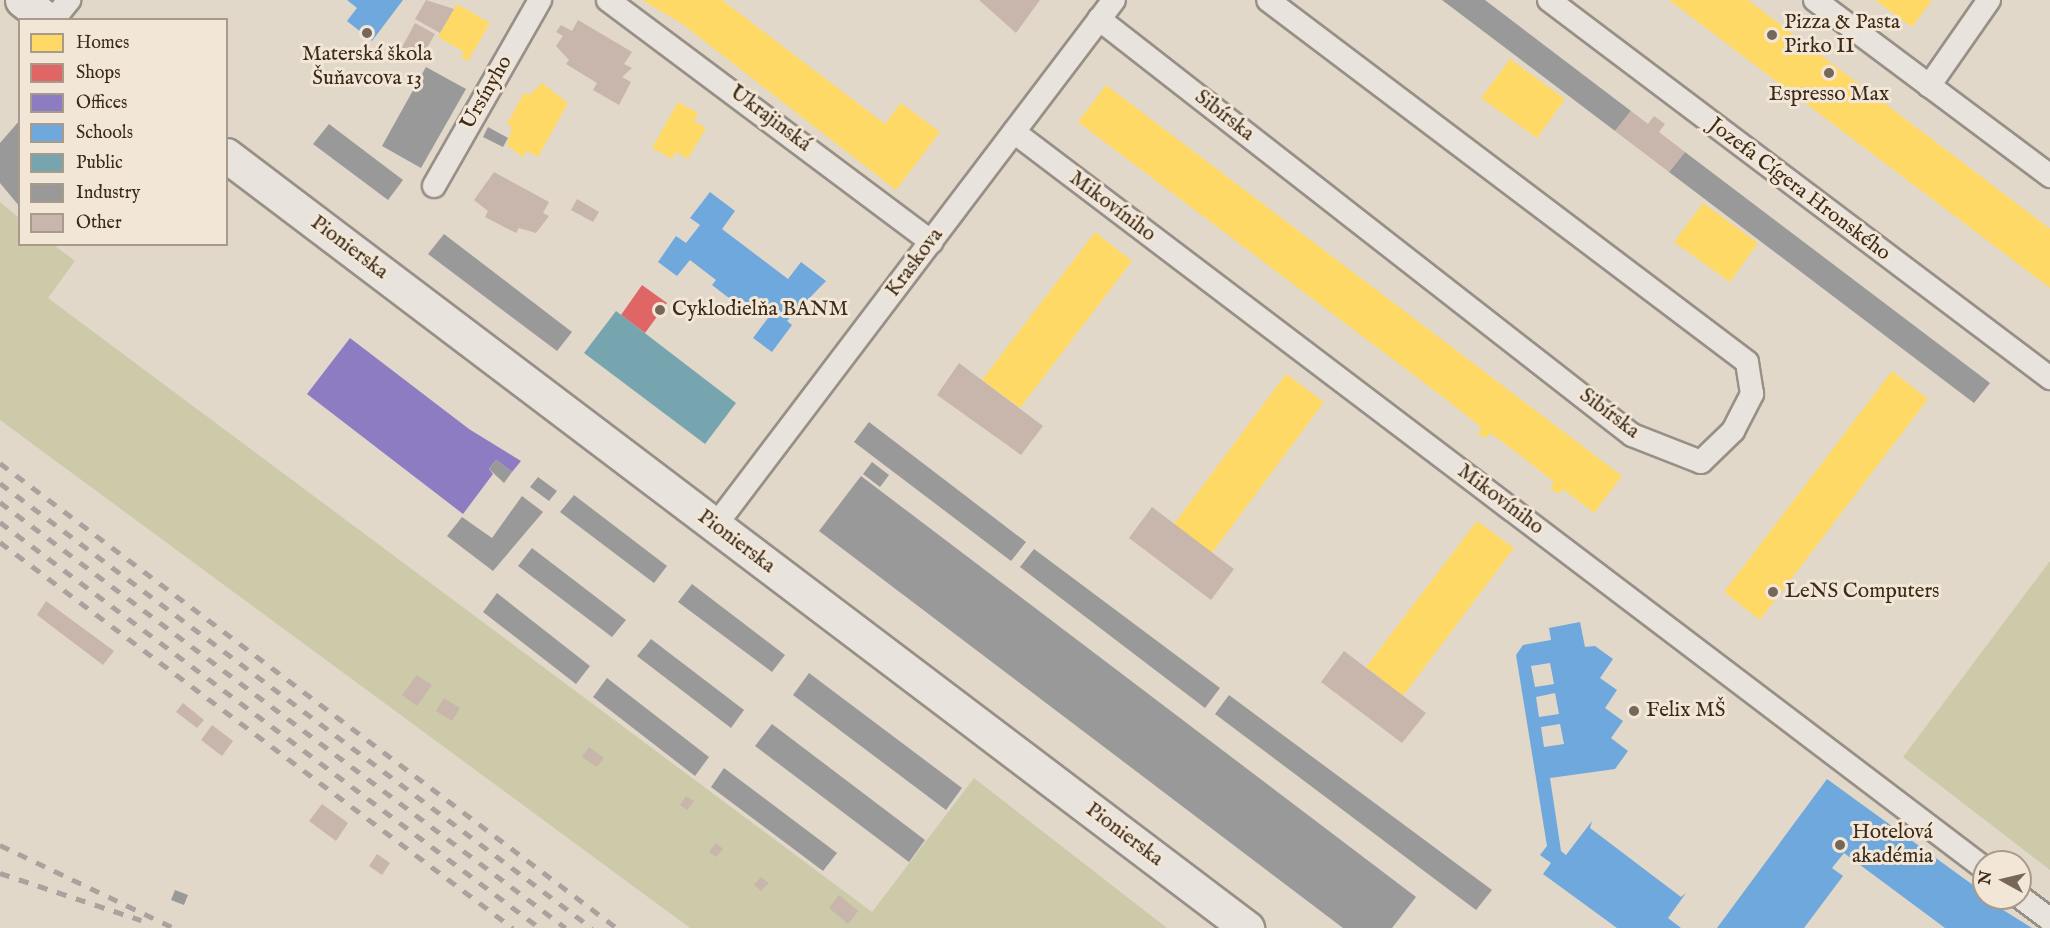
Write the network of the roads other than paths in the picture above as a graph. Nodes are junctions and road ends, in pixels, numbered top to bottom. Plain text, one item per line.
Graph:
1 (22, 0) edge
2 (69, 0) edge
3 (540, 0) edge
4 (608, 0) edge
5 (1114, 0) edge
6 (1268, 0) edge
7 (1549, 0) edge
8 (1815, 0) edge
9 (1989, 0) edge
10 (45, 18) edge
11 (55, 18) edge
12 (1099, 19) junction
13 (1929, 86) junction
14 (1014, 132) junction
15 (228, 157) edge
16 (2050, 176) edge
17 (434, 186) dead end
18 (931, 242) junction
19 (2050, 378) edge
20 (716, 526) junction
21 (1972, 859) edge
22 (2032, 906) edge
23 (2050, 920) edge
24 (1247, 928) edge

1 - 10 street
2 - 11 street
3 - 17 street, Ursínyho
4 - 18 street, Ukrajinská
5 - 12 street, Kraskova
6 - 12 street, Sibírska
7 - 19 street, Jozefa Cígera Hronského
8 - 13 street
9 - 13 street
12 - 14 street, Kraskova
13 - 16 street
14 - 18 street, Kraskova
14 - 21 street, Mikovíniho
15 - 20 street, Pionierska
18 - 20 street, Kraskova
20 - 24 street, Pionierska
22 - 23 street

